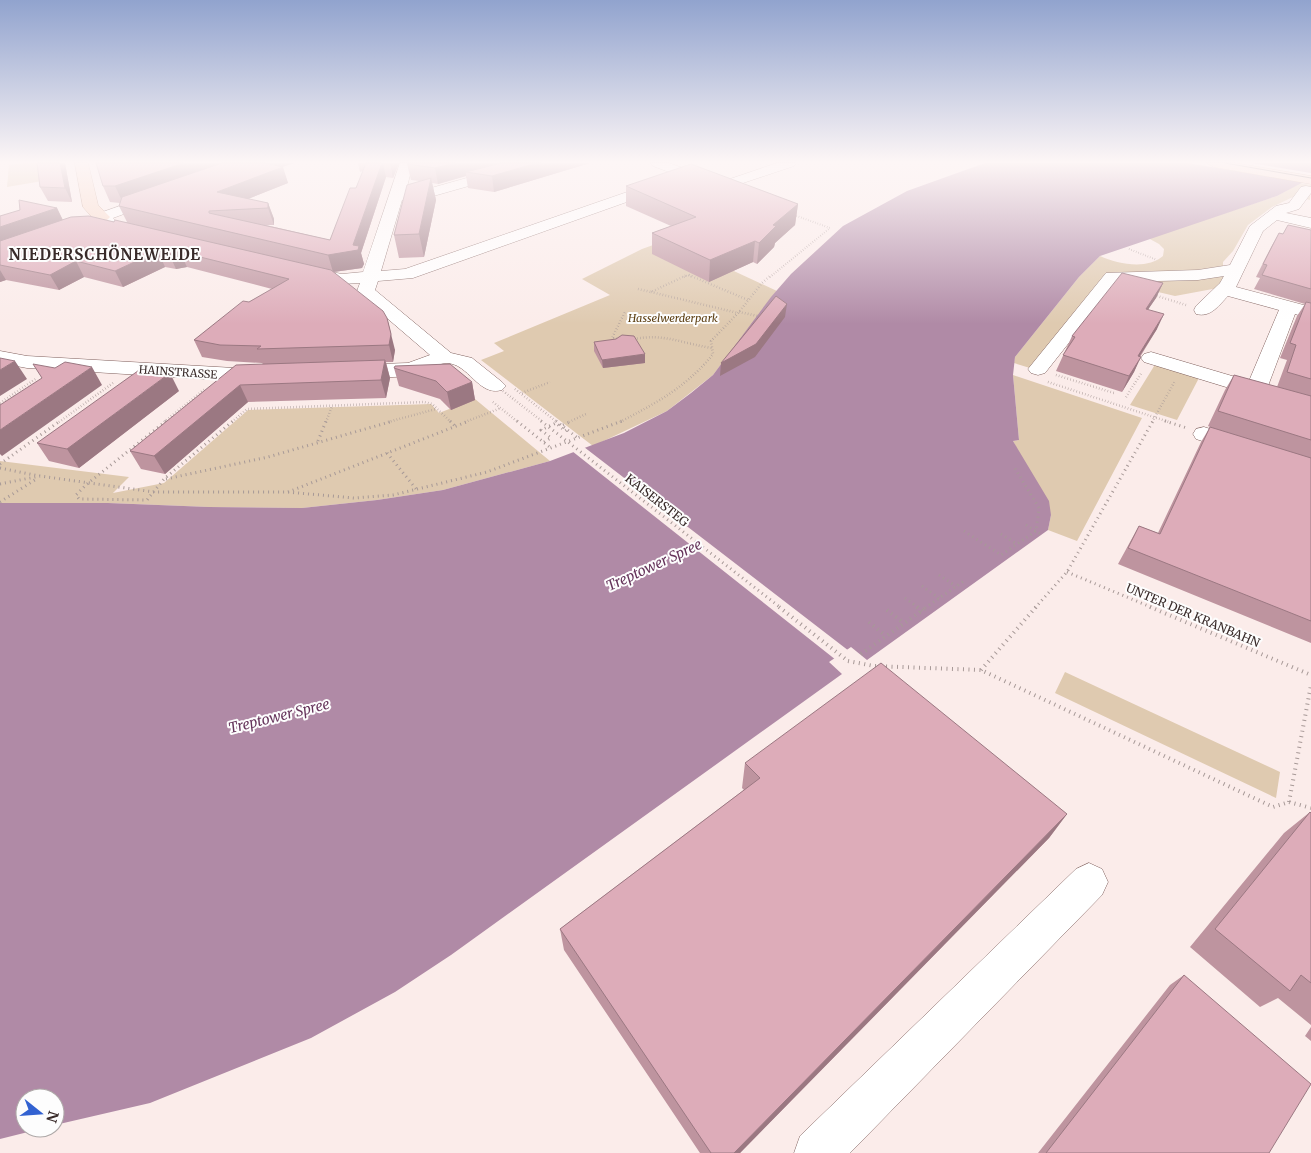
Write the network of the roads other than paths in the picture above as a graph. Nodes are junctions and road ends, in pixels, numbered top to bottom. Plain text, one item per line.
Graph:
1 (102, 217) joint
2 (388, 217) edge
3 (579, 217) edge
4 (1272, 217) edge
5 (1282, 217) edge
6 (1311, 223) edge
7 (148, 234) edge
8 (0, 253) edge
9 (286, 268) edge
10 (1237, 269) junction
11 (369, 277) junction
12 (1225, 290) junction
13 (1289, 307) junction
14 (1203, 310) road end
15 (1311, 313) edge
16 (0, 357) edge
17 (444, 357) junction
18 (1151, 358) road end
19 (327, 372) edge
20 (277, 373) edge
21 (1040, 375) road end
22 (499, 389) road end
23 (1256, 390) junction
24 (1311, 406) edge
25 (1204, 434) edge
26 (1311, 469) edge
27 (1089, 882) dead end
28 (817, 1153) edge

1 - 7 street
1 - 8 main road
2 - 11 street
3 - 11 street
4 - 10 street
5 - 6 street
9 - 11 street
10 - 12 street
10 - 21 street
11 - 17 street
12 - 13 street
12 - 14 street
13 - 15 street
13 - 23 street
16 - 20 street, HAINSTRASSE
17 - 19 street
17 - 22 street
18 - 23 street
23 - 24 street
25 - 26 street
27 - 28 street

